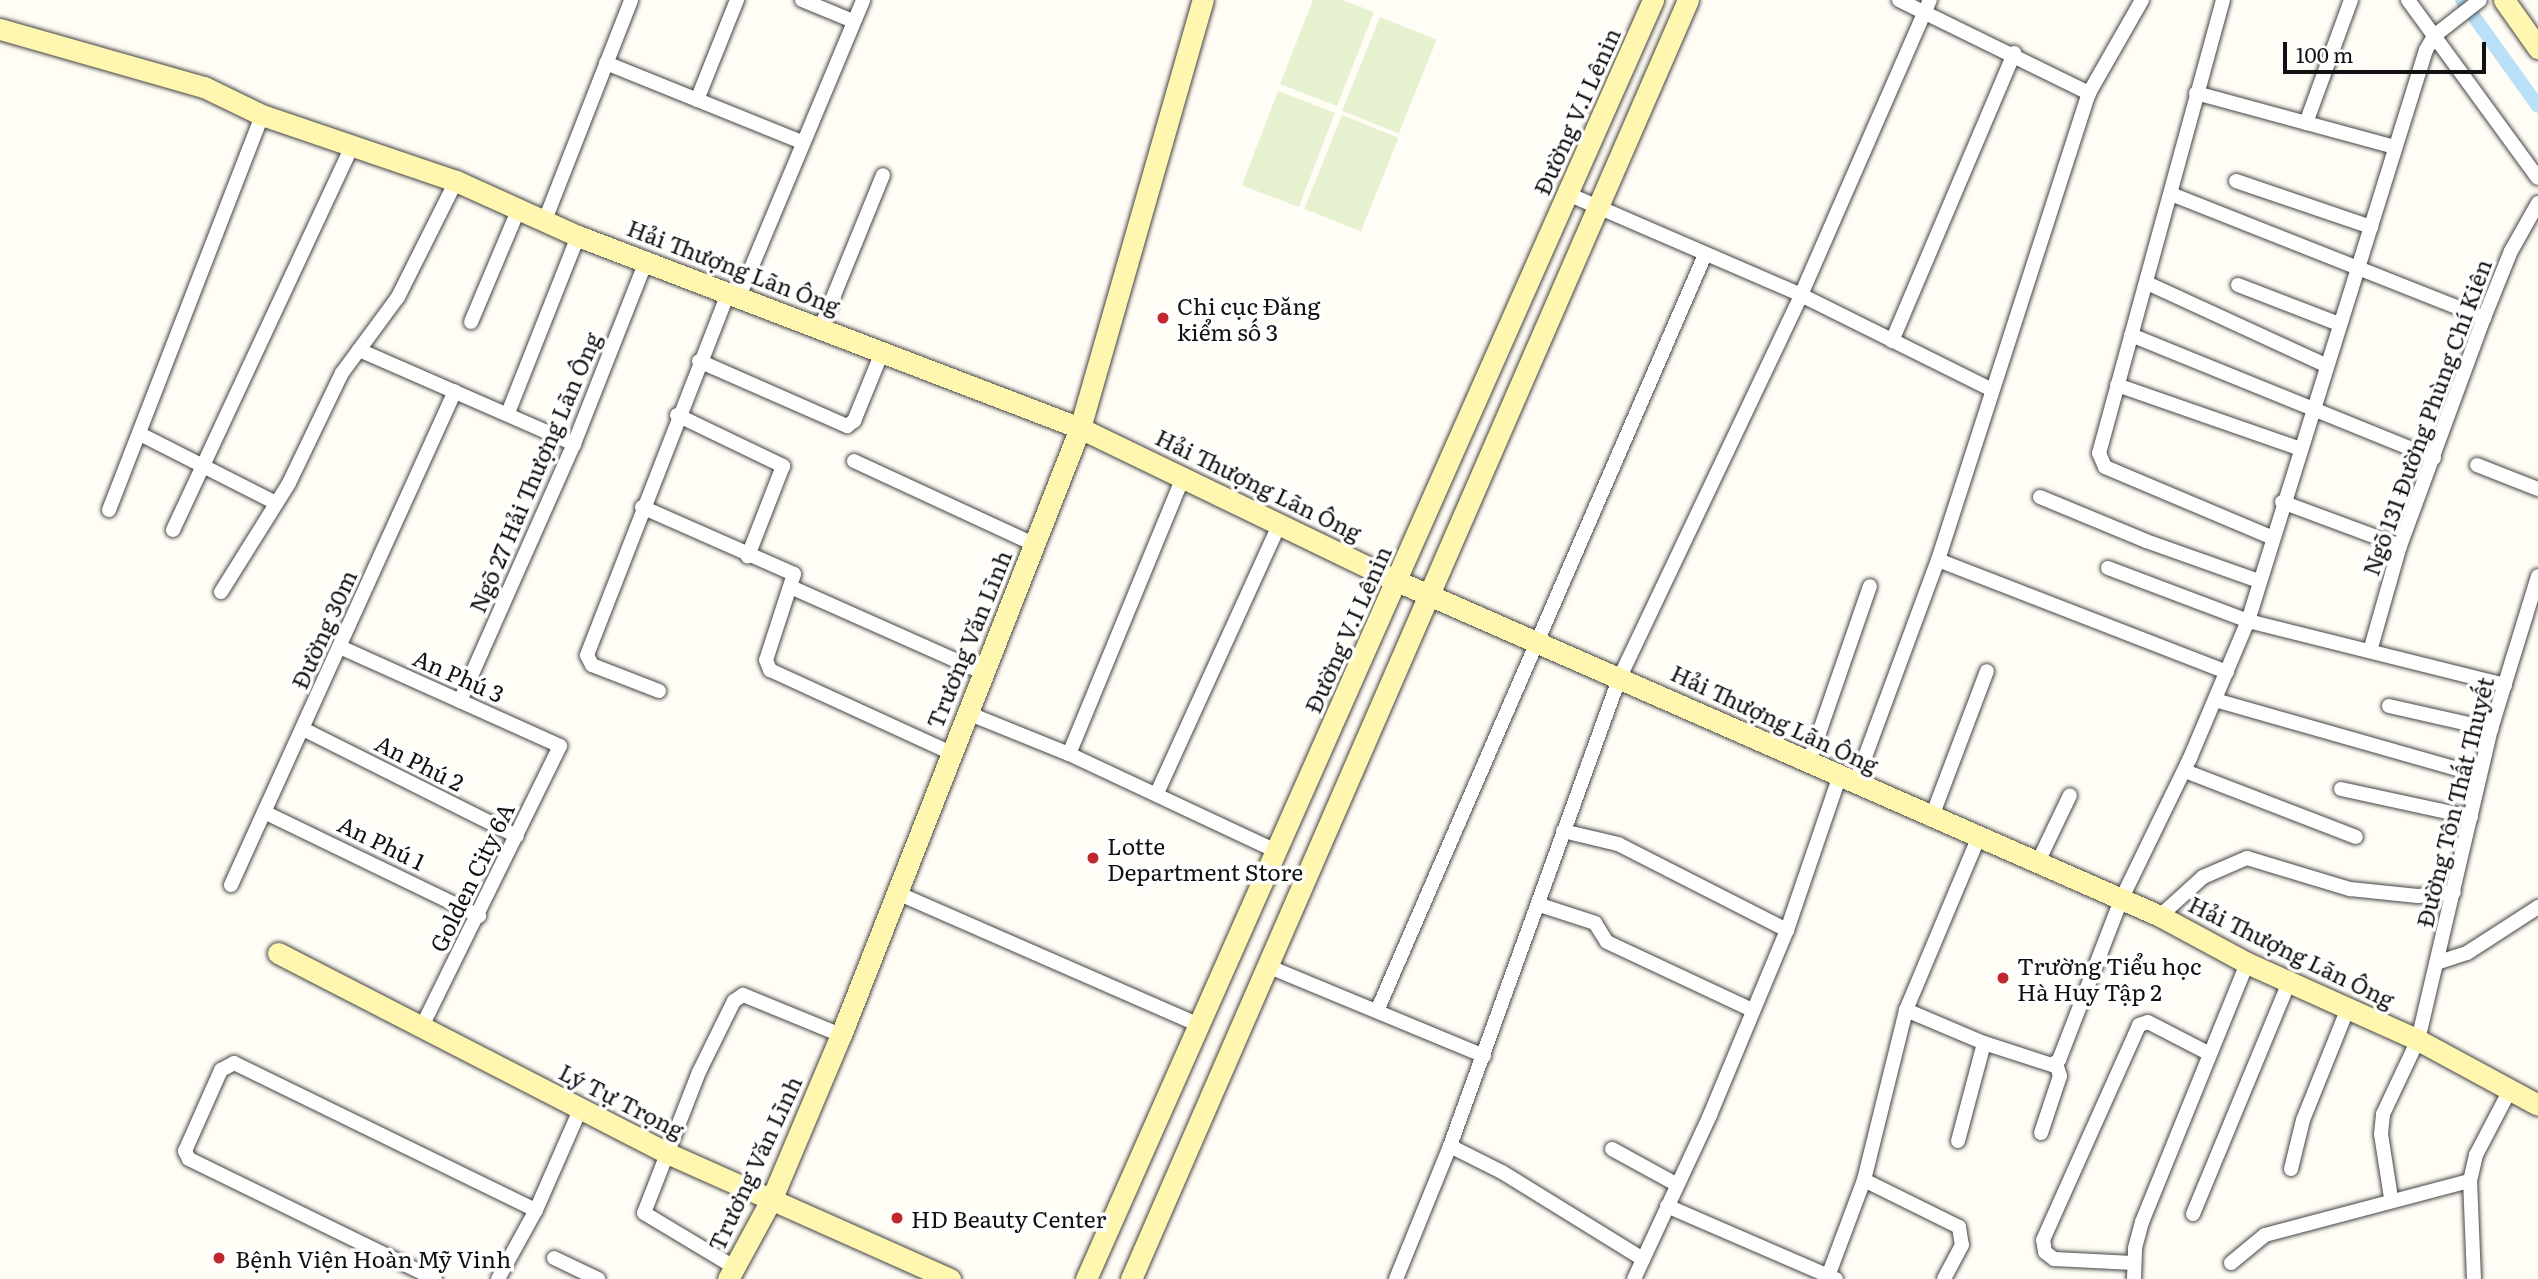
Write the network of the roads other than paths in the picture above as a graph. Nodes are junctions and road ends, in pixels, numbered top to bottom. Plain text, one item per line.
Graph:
1 (631, 0) edge
2 (737, 0) edge
3 (802, 0) edge
4 (863, 0) edge
5 (1203, 0) edge
6 (1899, 0) edge
7 (2124, 0) edge
8 (2223, 0) edge
9 (2351, 0) edge
10 (2408, 0) edge
11 (2504, 0) edge
12 (2479, 1) edge
13 (1652, 3) edge
14 (2140, 4) edge
15 (1927, 6) edge
16 (1684, 9) edge
17 (853, 21) junction
18 (0, 29) edge
19 (2434, 36) junction
20 (2538, 48) edge
21 (2014, 53) junction
22 (606, 63) junction
23 (2089, 93) junction
24 (2196, 93) junction
25 (697, 100) junction
26 (262, 115) junction
27 (2306, 123) junction
28 (802, 142) junction
29 (352, 146) junction
30 (2395, 147) junction
31 (883, 174) dead end
32 (2538, 178) edge
33 (456, 181) junction
34 (2236, 181) dead end
35 (1568, 194) junction
36 (2171, 194) junction
37 (2538, 203) edge
38 (1598, 209) junction
39 (519, 211) junction
40 (545, 220) junction
41 (2371, 227) junction
42 (578, 236) junction
43 (1705, 255) junction
44 (647, 259) junction
45 (2358, 268) junction
46 (2147, 283) junction
47 (2238, 285) dead end
48 (734, 295) junction
49 (1801, 295) junction
50 (2484, 318) junction
51 (471, 322) dead end
52 (2339, 324) junction
53 (821, 327) junction
54 (2131, 335) junction
55 (1892, 341) junction
56 (359, 350) junction
57 (884, 350) junction
58 (699, 361) junction
59 (2325, 365) junction
60 (2118, 385) junction
61 (1990, 389) junction
62 (455, 391) junction
63 (2311, 410) junction
64 (508, 413) junction
65 (677, 415) junction
66 (1080, 428) junction
67 (140, 434) junction
68 (574, 444) junction
69 (2298, 448) junction
70 (2434, 458) junction
71 (854, 461) dead end
72 (2477, 465) dead end
73 (205, 468) junction
74 (1184, 475) junction
75 (2538, 489) edge
76 (2040, 497) dead end
77 (2282, 502) junction
78 (276, 503) junction
79 (642, 507) junction
80 (109, 510) dead end
81 (1279, 525) junction
82 (173, 530) dead end
83 (2271, 537) junction
84 (1034, 544) junction
85 (2400, 546) junction
86 (748, 556) junction
87 (1938, 560) junction
88 (2108, 568) dead end
89 (2538, 576) edge
90 (1397, 581) junction
91 (2259, 581) junction
92 (1870, 586) dead end
93 (793, 588) junction
94 (220, 592) dead end
95 (1429, 594) junction
96 (2248, 621) junction
97 (1538, 639) junction
98 (340, 647) junction
99 (2370, 651) junction
100 (1987, 671) dead end
101 (982, 672) junction
102 (2227, 672) junction
103 (1620, 677) junction
104 (2505, 685) junction
105 (659, 691) dead end
106 (2215, 700) junction
107 (460, 701) junction
108 (2389, 706) dead end
109 (965, 712) junction
110 (303, 729) junction
111 (2491, 729) junction
112 (560, 746) joint
113 (951, 753) junction
114 (1069, 754) junction
115 (1809, 762) junction
116 (2185, 771) junction
117 (2479, 775) junction
118 (1847, 781) junction
119 (2341, 789) dead end
120 (1157, 793) junction
121 (2070, 795) dead end
122 (264, 811) junction
123 (2471, 817) junction
124 (1931, 819) junction
125 (1563, 831) junction
126 (517, 836) junction
127 (2356, 837) dead end
128 (1978, 839) junction
129 (1276, 851) junction
130 (2037, 864) junction
131 (231, 885) dead end
132 (2454, 892) junction
133 (897, 893) junction
134 (2121, 900) junction
135 (1540, 905) junction
136 (2538, 907) edge
137 (479, 916) junction
138 (2160, 916) junction
139 (1787, 930) junction
140 (278, 953) dead end
141 (2439, 962) junction
142 (2248, 963) junction
143 (1267, 966) junction
144 (2289, 982) junction
145 (2348, 1008) junction
146 (1752, 1010) junction
147 (1906, 1010) junction
148 (1377, 1011) junction
149 (1201, 1026) junction
150 (421, 1028) junction
151 (841, 1035) junction
152 (2417, 1040) junction
153 (1984, 1043) junction
154 (2208, 1053) junction
155 (1484, 1056) junction
156 (2056, 1064) junction
157 (2509, 1092) junction
158 (2538, 1105) edge
159 (580, 1110) junction
160 (2041, 1133) dead end
161 (1958, 1141) dead end
162 (1450, 1146) junction
163 (1612, 1149) dead end
164 (667, 1153) junction
165 (2291, 1169) dead end
166 (1864, 1180) junction
167 (2470, 1181) junction
168 (1676, 1184) junction
169 (772, 1198) junction
170 (2391, 1198) junction
171 (1667, 1206) junction
172 (536, 1210) junction
173 (2193, 1214) dead end
174 (554, 1258) dead end
175 (1643, 1259) junction
176 (2133, 1263) junction
177 (2231, 1263) dead end
178 (731, 1273) edge
179 (945, 1278) edge
180 (1831, 1278) edge
181 (435, 1279) edge
182 (498, 1279) edge
183 (598, 1279) edge
184 (1086, 1279) edge
185 (1131, 1279) edge
186 (1396, 1279) edge
187 (1634, 1279) edge
188 (1944, 1279) edge
189 (2134, 1279) edge
190 (2474, 1279) edge

1 - 22 street
2 - 25 street
3 - 17 street
4 - 17 street
5 - 66 street, Trương Văn Lĩnh
6 - 15 street
7 - 14 street
8 - 24 street
9 - 27 street
10 - 19 street
11 - 20 street
12 - 19 street
13 - 16 street
13 - 35 street, Đường V.I Lênin
14 - 23 street
15 - 21 street
15 - 49 street
16 - 38 street
17 - 28 street
18 - 26 street, Hải Thượng Lãn Ông
19 - 30 street
19 - 32 street
21 - 23 street
21 - 55 street
22 - 25 street
22 - 40 street
23 - 61 street
24 - 27 street
24 - 36 street
25 - 28 street
26 - 29 street, Hải Thượng Lãn Ông
26 - 67 street
27 - 30 street
28 - 48 street
29 - 33 street, Hải Thượng Lãn Ông
29 - 73 street
30 - 41 street
31 - 53 street
33 - 39 street, Hải Thượng Lãn Ông
33 - 56 street
34 - 41 street
35 - 38 street
35 - 90 street, Đường V.I Lênin
36 - 45 street
36 - 46 street
37 - 50 street, Ngõ 131 Đường Phùng Chí Kiên
38 - 43 street
38 - 95 street
39 - 40 street, Hải Thượng Lãn Ông
39 - 51 street
40 - 42 street, Hải Thượng Lãn Ông
41 - 45 street
42 - 44 street, Hải Thượng Lãn Ông
42 - 64 street
43 - 49 street
43 - 97 street
44 - 48 street, Hải Thượng Lãn Ông
44 - 68 street, Ngõ 27 Hải Thượng Lãn Ông
45 - 50 street
45 - 52 street
46 - 54 street
46 - 59 street
47 - 52 street
48 - 53 street, Hải Thượng Lãn Ông
48 - 58 street
49 - 55 street
49 - 103 street
50 - 70 street, Ngõ 131 Đường Phùng Chí Kiên
52 - 59 street
53 - 57 street, Hải Thượng Lãn Ông
54 - 60 street
54 - 63 street
55 - 61 street
56 - 62 street
56 - 78 street
57 - 58 street
57 - 66 street, Hải Thượng Lãn Ông
58 - 65 street
59 - 63 street
60 - 69 street
60 - 83 street
61 - 87 street
62 - 64 street
62 - 98 street, Đường 30m
63 - 69 street
63 - 70 street
64 - 68 street
65 - 79 street
65 - 86 street
66 - 74 street, Hải Thượng Lãn Ông
66 - 84 street, Trương Văn Lĩnh
67 - 73 street
67 - 80 street
68 - 107 street, Ngõ 27 Hải Thượng Lãn Ông
69 - 77 street
70 - 85 street, Ngõ 131 Đường Phùng Chí Kiên
71 - 84 street
72 - 75 street
73 - 78 street
73 - 82 street
74 - 81 street, Hải Thượng Lãn Ông
74 - 114 street
76 - 91 street
77 - 83 street
77 - 85 street
78 - 94 street
79 - 86 street
79 - 105 street
81 - 90 street, Hải Thượng Lãn Ông
81 - 120 street
83 - 91 street
84 - 101 street, Trương Văn Lĩnh
85 - 99 street, Ngõ 131 Đường Phùng Chí Kiên
86 - 93 street
87 - 102 street
87 - 118 street
88 - 96 street
89 - 104 street, Đường Tôn Thất Thuyết
90 - 95 street, Hải Thượng Lãn Ông
90 - 129 street, Đường V.I Lênin
91 - 96 street
92 - 115 street
93 - 101 street
93 - 113 street
95 - 97 street, Hải Thượng Lãn Ông
95 - 143 street
96 - 99 street
96 - 102 street
97 - 103 street, Hải Thượng Lãn Ông
97 - 148 street
98 - 107 street, An Phú 3
98 - 110 street, Đường 30m
99 - 104 street
100 - 124 street
101 - 109 street, Trương Văn Lĩnh
102 - 106 street
103 - 115 street, Hải Thượng Lãn Ông
103 - 125 street
104 - 111 street, Đường Tôn Thất Thuyết
106 - 116 street
106 - 117 street
107 - 112 street, An Phú 3
108 - 111 street
109 - 113 street, Trương Văn Lĩnh
109 - 114 street
110 - 122 street, Đường 30m
110 - 126 street, An Phú 2
111 - 117 street, Đường Tôn Thất Thuyết
112 - 126 street, Golden City 6A
113 - 133 street, Trương Văn Lĩnh
114 - 120 street
115 - 118 street, Hải Thượng Lãn Ông
116 - 127 street
116 - 134 street
117 - 123 street, Đường Tôn Thất Thuyết
118 - 124 street, Hải Thượng Lãn Ông
118 - 139 street
119 - 123 street
120 - 129 street
121 - 130 street
122 - 131 street, Đường 30m
122 - 137 street, An Phú 1
123 - 132 street, Đường Tôn Thất Thuyết
124 - 128 street, Hải Thượng Lãn Ông
125 - 135 street
125 - 139 street
126 - 137 street, Golden City 6A
128 - 130 street, Hải Thượng Lãn Ông
128 - 147 street
129 - 149 street, Đường V.I Lênin
130 - 134 street, Hải Thượng Lãn Ông
132 - 138 street
132 - 141 street, Đường Tôn Thất Thuyết
133 - 149 street
133 - 151 street, Trương Văn Lĩnh
134 - 138 street, Hải Thượng Lãn Ông
134 - 156 street
135 - 146 street
135 - 155 street
136 - 141 street
137 - 150 street, Golden City 6A
138 - 142 street, Hải Thượng Lãn Ông
139 - 146 street
140 - 150 street, Lý Tự Trọng
141 - 152 street, Đường Tôn Thất Thuyết
142 - 144 street, Hải Thượng Lãn Ông
142 - 154 street
143 - 148 street
143 - 185 street
144 - 145 street, Hải Thượng Lãn Ông
144 - 173 street
145 - 152 street, Hải Thượng Lãn Ông
145 - 165 street
146 - 168 street
147 - 153 street
147 - 166 street
148 - 155 street
149 - 184 street, Đường V.I Lênin
150 - 159 street, Lý Tự Trọng
151 - 164 street
151 - 169 street, Trương Văn Lĩnh
152 - 157 street, Hải Thượng Lãn Ông
152 - 170 street, Đường Tôn Thất Thuyết
153 - 156 street
153 - 161 street
154 - 176 street
154 - 176 street
155 - 162 street
156 - 160 street
157 - 158 street, Hải Thượng Lãn Ông
157 - 167 street
159 - 164 street, Lý Tự Trọng
159 - 172 street
162 - 175 street
162 - 186 street
163 - 168 street
164 - 169 street, Lý Tự Trọng
164 - 178 street
166 - 180 street
166 - 188 street
167 - 170 street
167 - 190 street
168 - 171 street
169 - 178 street, Trương Văn Lĩnh
169 - 179 street, Lý Tự Trọng
170 - 177 street
171 - 175 street
171 - 180 street
172 - 181 street
172 - 182 street
174 - 183 street
175 - 187 street
176 - 189 street

